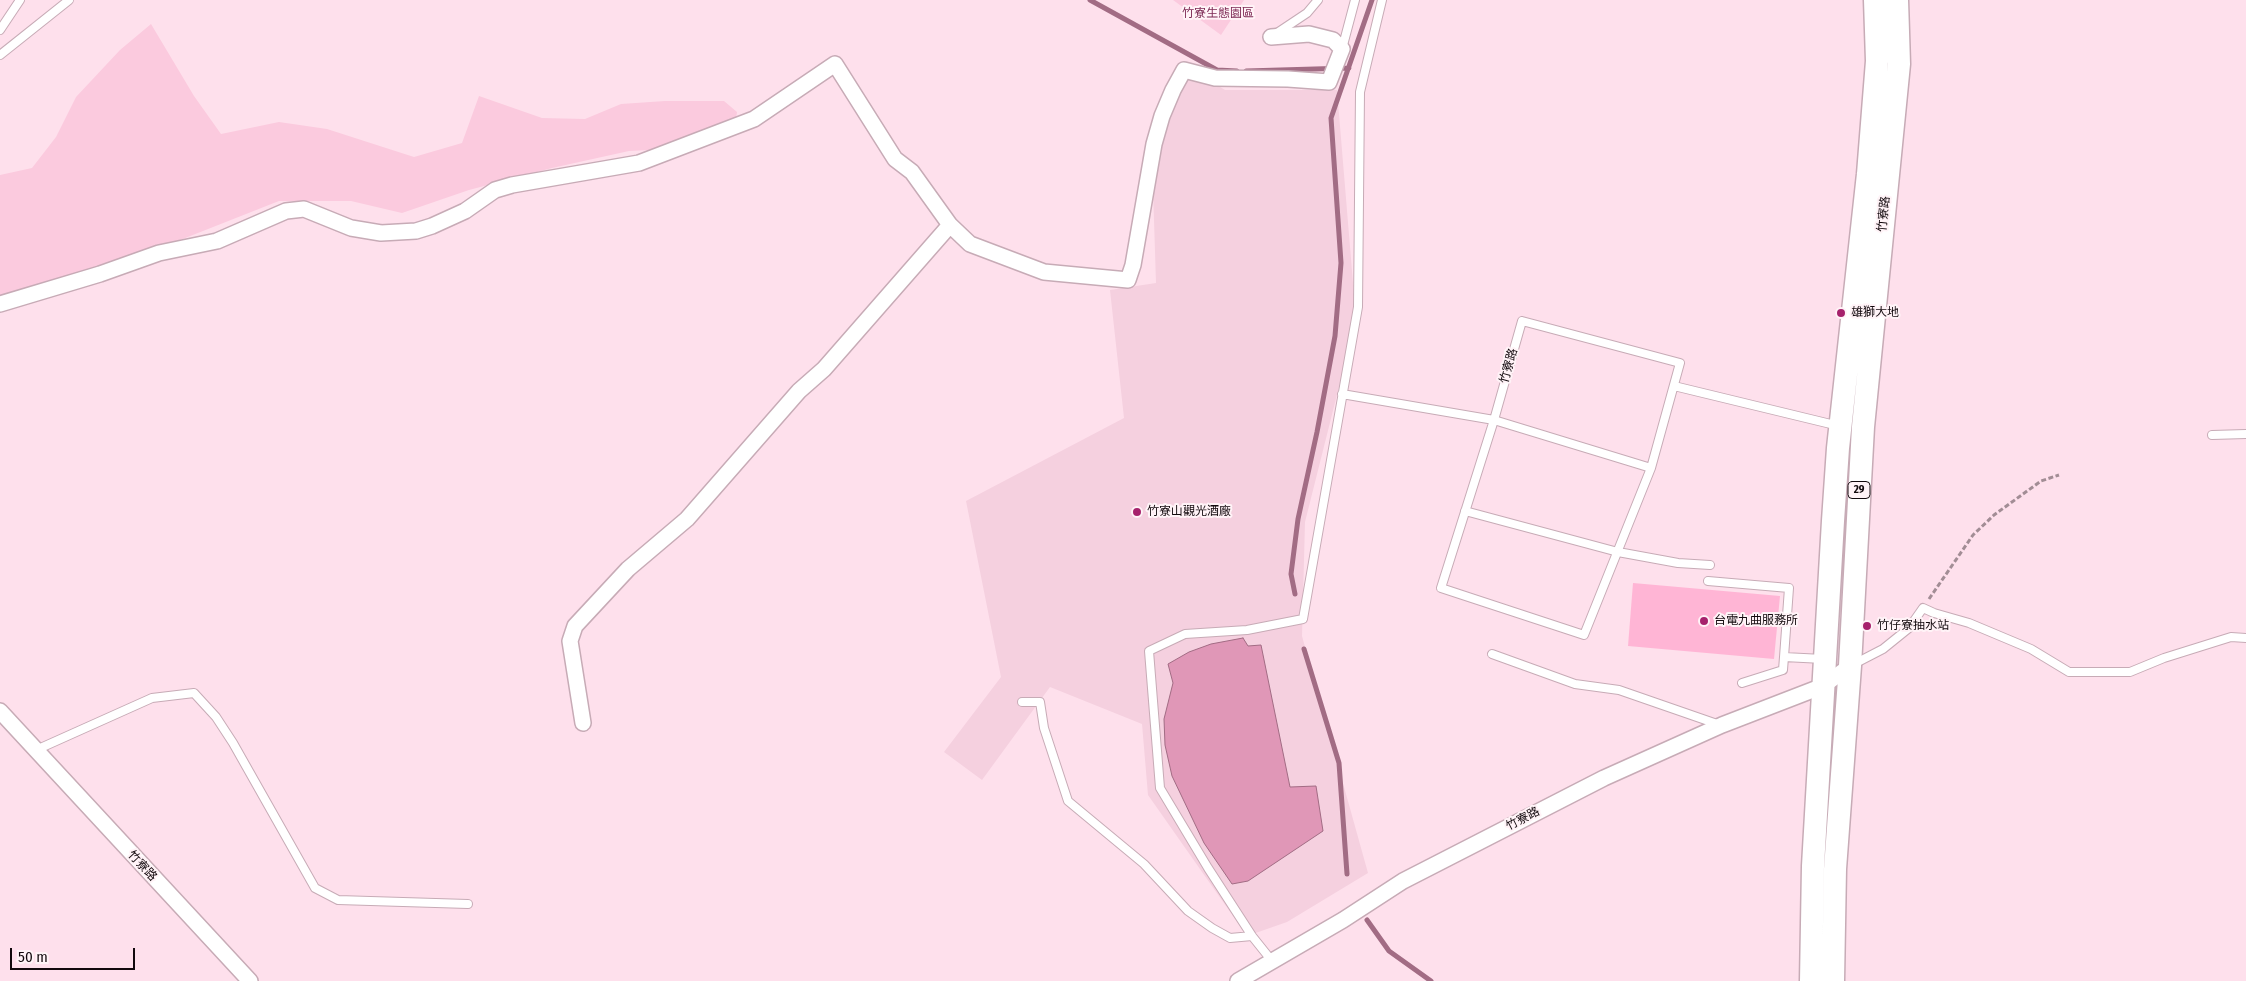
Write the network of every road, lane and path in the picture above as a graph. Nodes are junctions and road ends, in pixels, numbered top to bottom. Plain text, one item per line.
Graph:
1 (20, 0) edge
2 (69, 0) edge
3 (1318, 0) edge
4 (1355, 0) edge
5 (1382, 0) edge
6 (1875, 0) edge
7 (1897, 0) edge
8 (0, 30) edge
9 (1271, 37) joint
10 (1342, 49) junction
11 (0, 55) edge
12 (950, 225) junction
13 (0, 304) edge
14 (1674, 386) junction
15 (1342, 394) junction
16 (1494, 420) junction
17 (1851, 427) junction
18 (2246, 434) edge
19 (2212, 435) dead end
20 (1651, 468) junction
21 (2059, 475) dead end
22 (1464, 511) junction
23 (1618, 552) junction
24 (1710, 565) dead end
25 (1708, 582) dead end
26 (1922, 608) junction
27 (2246, 638) edge
28 (1492, 654) dead end
29 (1784, 657) junction
30 (1825, 659) junction
31 (1850, 666) junction
32 (1742, 683) dead end
33 (1823, 686) junction
34 (1022, 702) dead end
35 (0, 712) edge
36 (583, 723) dead end
37 (1722, 726) junction
38 (36, 750) junction
39 (468, 904) dead end
40 (1252, 936) junction
41 (1272, 961) junction
42 (250, 981) edge
43 (1238, 981) edge
44 (1811, 981) edge
45 (1833, 981) edge

1 - 8 lane
2 - 11 lane
3 - 9 lane
4 - 10 lane
5 - 15 lane
6 - 17 main road, 竹寮路 / 29
7 - 17 main road, 竹寮路 / 29
9 - 10 street
10 - 12 street
12 - 13 street
12 - 36 street
14 - 16 lane, 竹寮路
14 - 17 lane
14 - 20 lane, 竹寮路
15 - 16 lane
15 - 40 lane
16 - 20 lane
16 - 22 lane, 竹寮路
17 - 30 main road, 竹寮路 / 29
17 - 31 main road, 竹寮路 / 29
18 - 19 lane
20 - 23 lane, 竹寮路
21 - 26 path
22 - 23 lane
22 - 23 lane, 竹寮路
23 - 24 lane
25 - 29 lane
26 - 27 lane
26 - 31 lane
28 - 37 lane
29 - 30 lane
29 - 32 lane
30 - 33 main road, 竹寮路 / 29
31 - 33 street, 竹寮路
31 - 45 main road, 竹寮路 / 29
33 - 37 street, 竹寮路
33 - 44 main road, 竹寮路 / 29
34 - 40 lane
35 - 38 street, 竹寮路
37 - 41 street, 竹寮路
38 - 39 lane
38 - 42 street, 竹寮路
40 - 41 lane
41 - 43 street, 竹寮路

